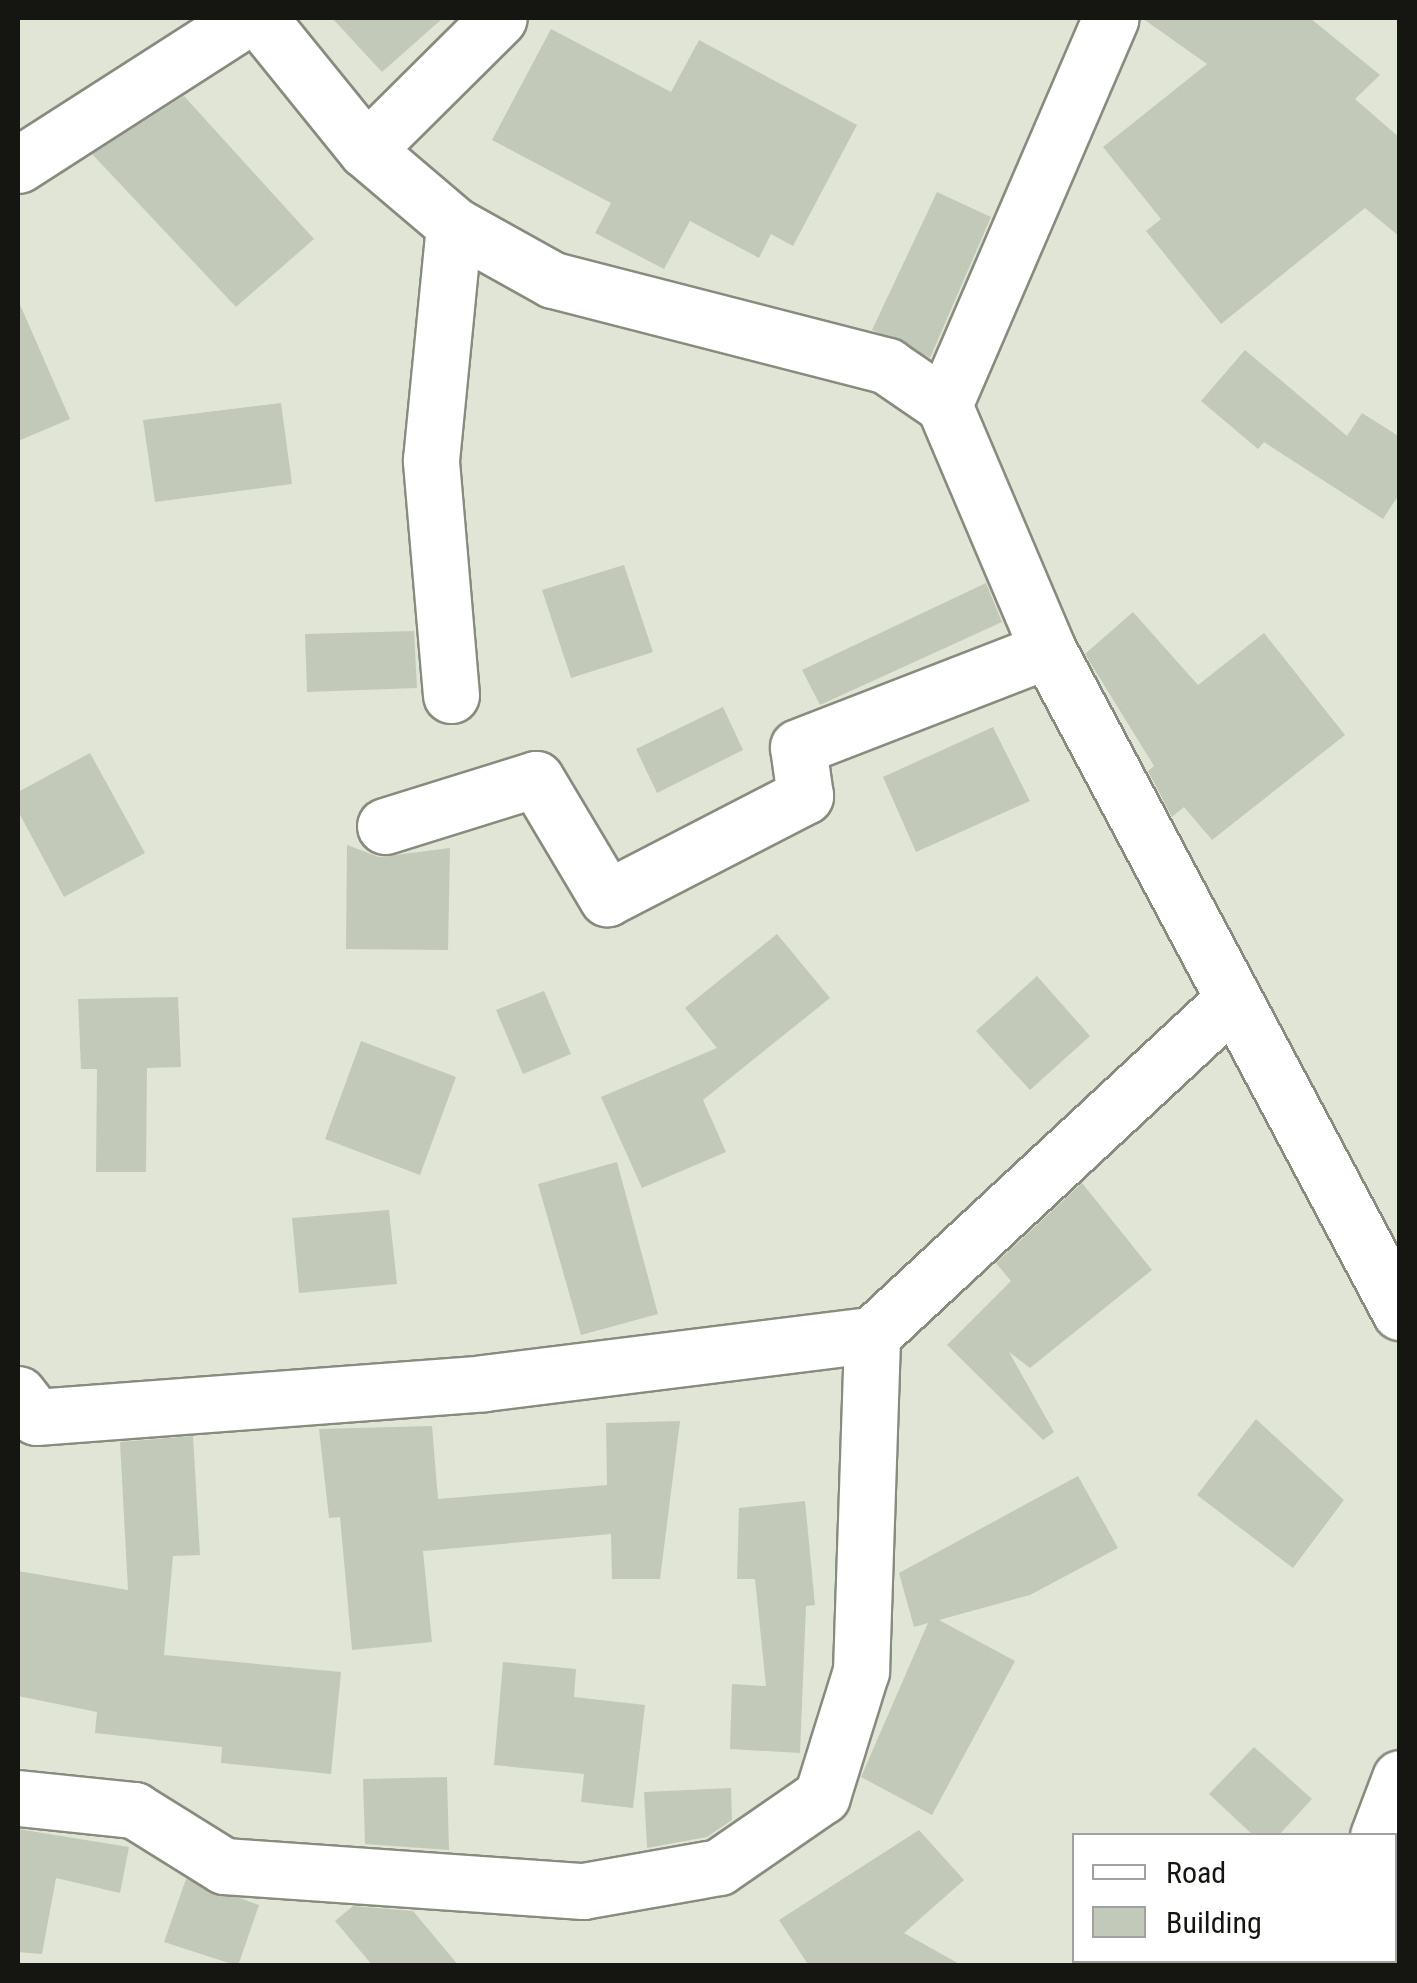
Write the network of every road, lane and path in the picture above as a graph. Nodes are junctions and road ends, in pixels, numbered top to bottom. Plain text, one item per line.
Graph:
1 (247, 18) edge
2 (260, 18) edge
3 (499, 18) edge
4 (1111, 18) edge
5 (366, 150) junction
6 (18, 165) edge
7 (454, 226) junction
8 (944, 406) junction
9 (1048, 650) junction
10 (451, 695) dead end
11 (385, 826) dead end
12 (1232, 1000) junction
13 (1400, 1312) edge
14 (872, 1335) junction
15 (18, 1394) edge
16 (1400, 1778) edge
17 (18, 1798) edge
18 (1379, 1833) edge

1 - 6 street
2 - 5 street
3 - 5 street
4 - 8 street
5 - 7 street
7 - 8 street
7 - 10 street
8 - 9 street
9 - 11 street
9 - 12 street
12 - 13 street
12 - 14 street
14 - 15 street
14 - 17 street
16 - 18 street

